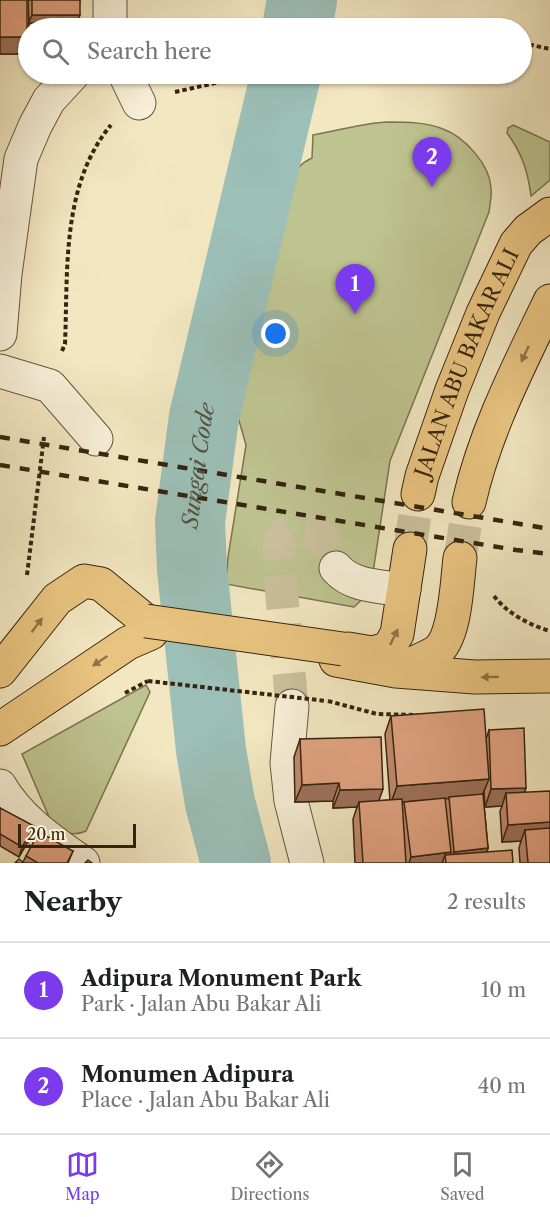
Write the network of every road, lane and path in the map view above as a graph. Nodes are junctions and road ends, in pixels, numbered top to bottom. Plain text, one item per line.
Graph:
1 (110, 0) edge
2 (110, 18) edge
3 (532, 45) edge
4 (550, 49) edge
5 (64, 84) edge
6 (130, 84) edge
7 (210, 84) edge
8 (140, 103) junction
9 (550, 214) edge
10 (550, 301) edge
11 (0, 334) edge
12 (0, 371) edge
13 (50, 386) junction
14 (96, 439) dead end
15 (418, 494) tunnel mouth
16 (469, 502) tunnel mouth
17 (410, 549) tunnel mouth
18 (460, 558) tunnel mouth
19 (336, 568) tunnel mouth
20 (24, 584) dead end
21 (404, 590) junction
22 (492, 593) dead end
23 (148, 627) junction
24 (550, 631) edge
25 (340, 654) junction
26 (0, 671) edge
27 (396, 671) junction
28 (550, 676) edge
29 (148, 681) dead end
30 (327, 701) dead end
31 (292, 706) tunnel mouth
32 (0, 729) edge
33 (0, 786) edge
34 (83, 863) edge
35 (307, 863) edge

1 - 2 street
3 - 4 path
5 - 11 street
6 - 8 street
7 - 8 path
8 - 13 path
9 - 15 main road, JALAN ABU BAKAR ALI
10 -> 16 main road
12 - 13 street
13 - 14 street
13 - 20 path
17 - 21 main road
18 - 27 main road
19 - 21 street
25 -> 21 main road
22 - 24 path
23 - 25 main road
26 -> 23 main road
23 -> 32 main road
25 - 27 main road
28 -> 27 main road
29 - 30 path, bridge
31 - 35 street
33 - 34 street

